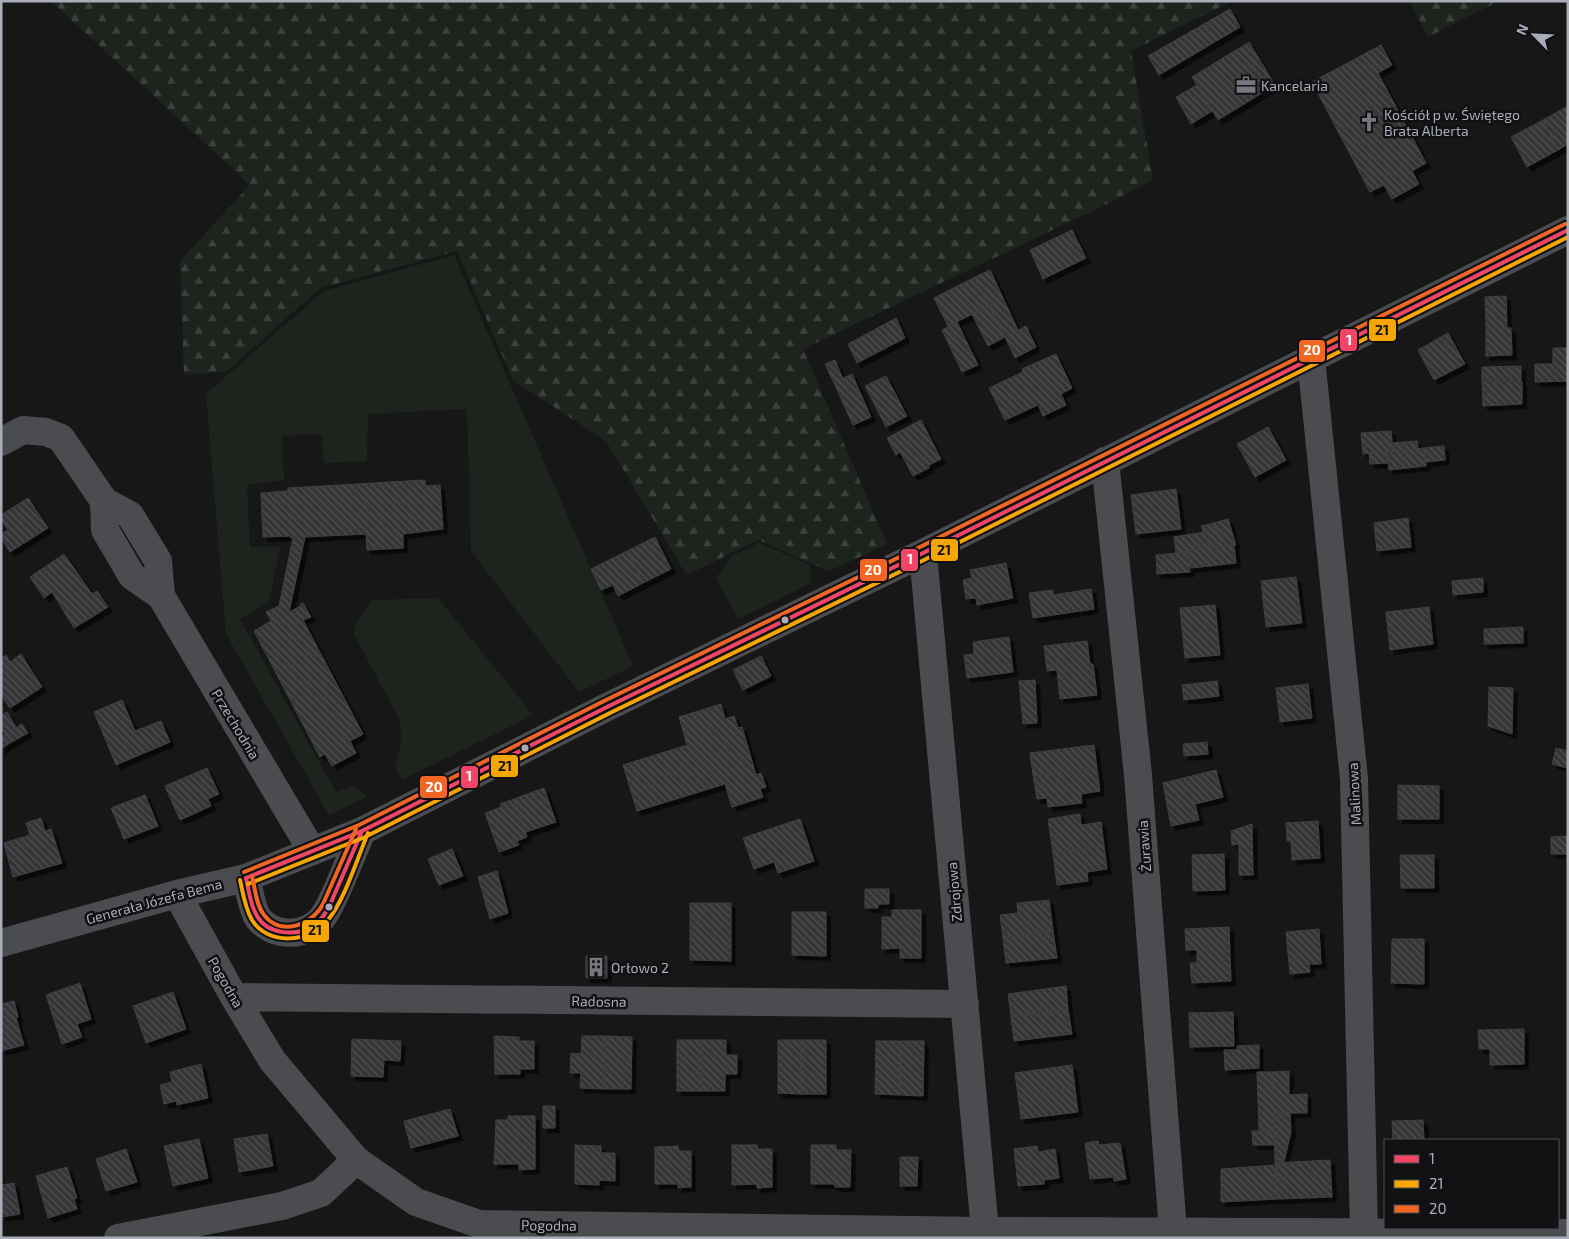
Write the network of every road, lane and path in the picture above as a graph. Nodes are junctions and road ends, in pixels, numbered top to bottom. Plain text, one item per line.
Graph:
1 (1568, 230) edge
2 (1311, 358) junction
3 (1, 442) edge
4 (1105, 461) junction
5 (923, 553) junction
6 (362, 832) junction
7 (312, 852) junction
8 (246, 878) junction
9 (177, 894) junction
10 (1, 943) edge
11 (234, 997) junction
12 (965, 1004) junction
13 (356, 1160) junction
14 (985, 1231) junction
15 (1173, 1231) junction
16 (1364, 1232) junction
17 (1568, 1233) edge
18 (118, 1238) edge

1 - 2 street, Generała Józefa Bema
2 - 4 street, Generała Józefa Bema
2 - 16 street, Malinowa
3 - 7 street, Przechodnia
4 - 5 street, Generała Józefa Bema
4 - 15 street, Żurawia
5 - 6 street, Generała Józefa Bema
5 - 12 street, Zdrojowa
6 - 7 street, Generała Józefa Bema
6 - 8 street
7 - 8 street, Generała Józefa Bema
8 - 9 street, Generała Józefa Bema
9 - 10 street, Generała Józefa Bema
9 - 11 street, Pogodna
11 - 12 street, Radosna
11 - 13 street, Pogodna
12 - 14 street, Zdrojowa
13 - 14 street, Pogodna
13 - 18 street
14 - 15 street, Pogodna
15 - 16 street, Pogodna
16 - 17 street, Pogodna

